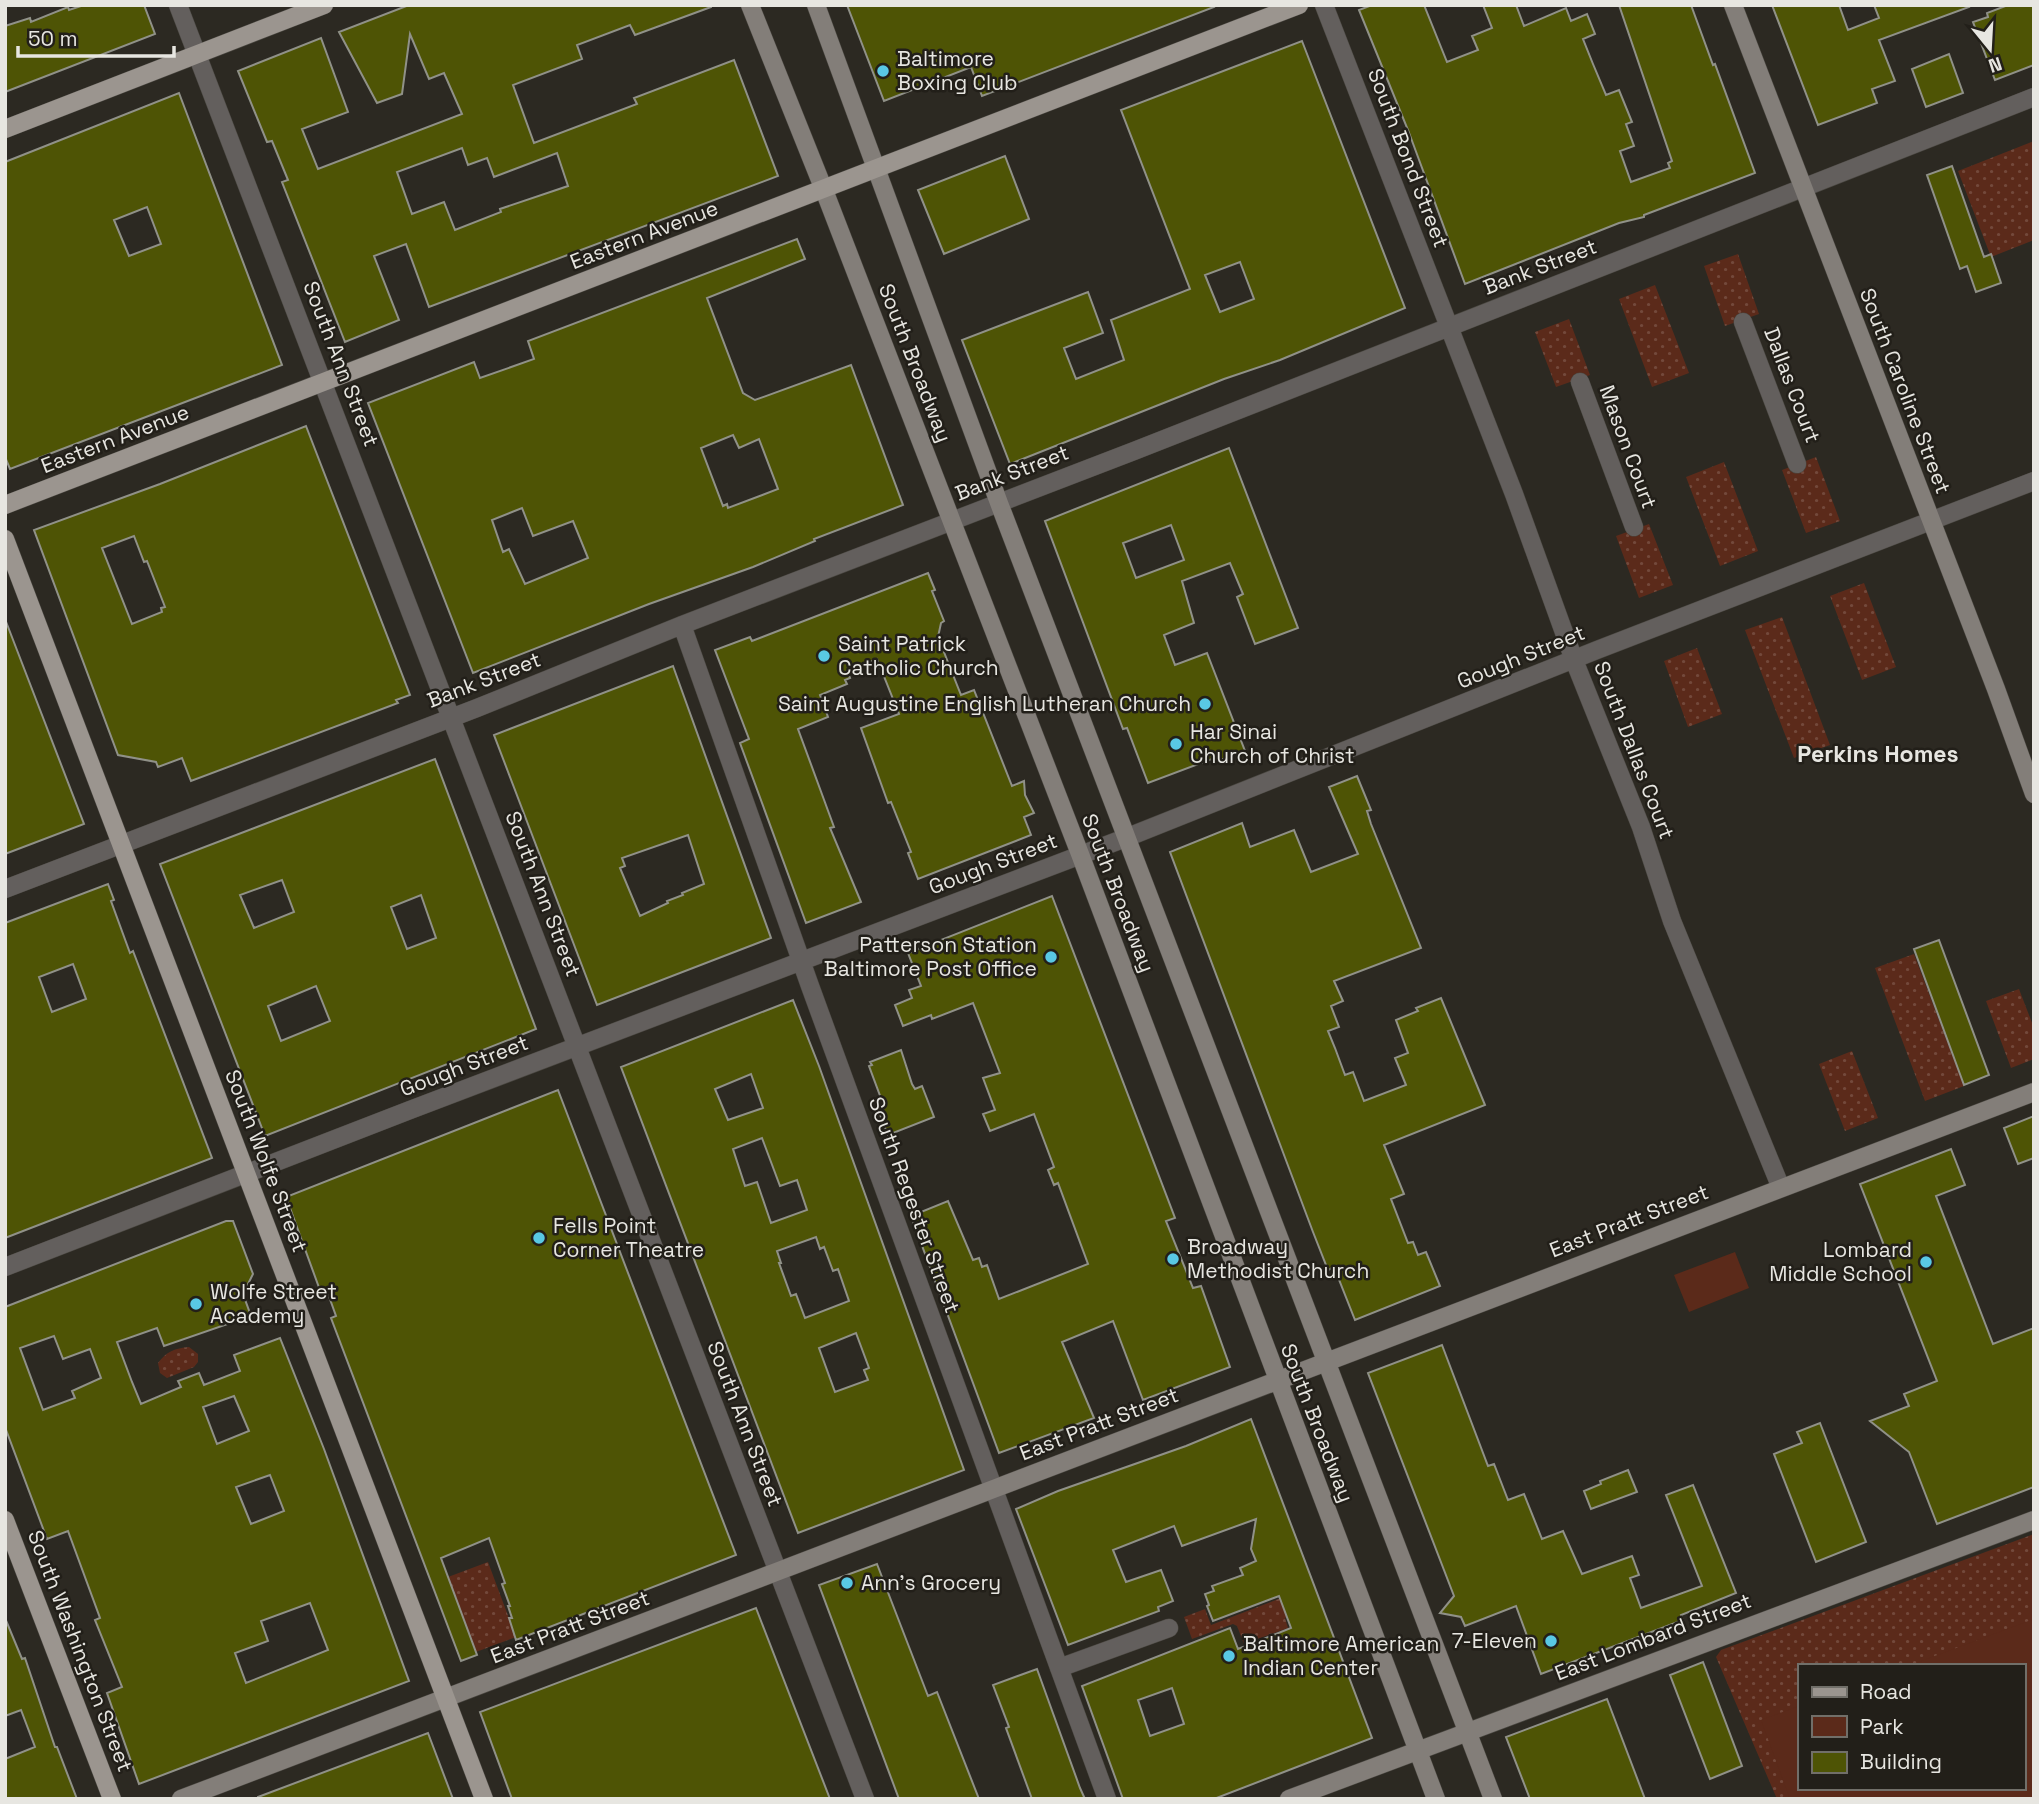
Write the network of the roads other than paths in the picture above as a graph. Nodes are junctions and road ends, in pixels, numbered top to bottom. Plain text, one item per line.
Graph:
1 (178, 5) edge
2 (324, 5) edge
3 (750, 5) edge
4 (816, 5) edge
5 (1299, 5) edge
6 (1324, 5) edge
7 (1733, 5) edge
8 (196, 55) junction
9 (2034, 97) edge
10 (5, 129) edge
11 (876, 170) junction
12 (1803, 188) junction
13 (824, 190) junction
14 (1743, 322) dead end
15 (1450, 327) junction
16 (1580, 382) dead end
17 (324, 383) junction
18 (1797, 464) dead end
19 (2034, 481) edge
20 (999, 503) junction
21 (5, 505) edge
22 (951, 521) junction
23 (1930, 521) junction
24 (1634, 527) dead end
25 (5, 539) edge
26 (682, 625) junction
27 (1574, 660) junction
28 (451, 717) junction
29 (2034, 794) edge
30 (1128, 837) junction
31 (122, 845) junction
32 (1080, 855) junction
33 (5, 890) edge
34 (801, 962) junction
35 (577, 1047) junction
36 (2034, 1092) edge
37 (246, 1174) junction
38 (1781, 1188) junction
39 (5, 1267) edge
40 (1325, 1363) junction
41 (1276, 1381) junction
42 (994, 1489) junction
43 (5, 1520) edge
44 (2034, 1520) edge
45 (777, 1572) junction
46 (1169, 1628) dead end
47 (1059, 1668) junction
48 (447, 1699) junction
49 (1467, 1731) junction
50 (1418, 1750) junction
51 (112, 1799) edge
52 (181, 1799) edge
53 (484, 1799) edge
54 (865, 1799) edge
55 (1107, 1799) edge
56 (1289, 1799) edge
57 (1436, 1799) edge
58 (1493, 1799) edge

1 - 8 street, South Ann Street
2 - 8 main road
3 - 13 main road, South Broadway
4 - 11 main road, South Broadway
5 - 11 main road, Eastern Avenue
6 - 15 street, South Bond Street
7 - 12 main road, South Caroline Street
8 - 10 main road
8 - 17 street, South Ann Street
9 - 12 street, Bank Street
11 - 13 main road, Eastern Avenue
11 - 20 main road, South Broadway
12 - 15 street, Bank Street
12 - 23 main road, South Caroline Street
13 - 17 main road, Eastern Avenue
13 - 22 main road, South Broadway
14 - 18 street, Dallas Court
15 - 20 street, Bank Street
15 - 27 street, South Dallas Court
16 - 24 street, Mason Court
17 - 21 main road, Eastern Avenue
17 - 28 street, South Ann Street
19 - 23 street, Gough Street
20 - 22 street, Bank Street
20 - 30 main road, South Broadway
22 - 26 street, Bank Street
22 - 32 main road, South Broadway
23 - 27 street, Gough Street
23 - 29 main road, South Caroline Street
25 - 31 main road, South Wolfe Street
26 - 28 street, Bank Street
26 - 34 street, South Regester Street
27 - 30 street, Gough Street
27 - 38 street, South Dallas Court
28 - 31 street, Bank Street
28 - 35 street, South Ann Street
30 - 32 street, Gough Street
30 - 40 main road, South Broadway
31 - 33 street, Bank Street
31 - 37 main road, South Wolfe Street
32 - 34 street, Gough Street
32 - 41 main road, South Broadway
34 - 35 street, Gough Street
34 - 42 street, South Regester Street
35 - 37 street, Gough Street
35 - 45 street, South Ann Street
36 - 38 main road, East Pratt Street
37 - 39 street, Gough Street
37 - 48 main road, South Wolfe Street
38 - 40 main road, East Pratt Street
40 - 41 main road, East Pratt Street
40 - 49 main road, South Broadway
41 - 42 main road, East Pratt Street
41 - 50 main road, South Broadway
42 - 45 main road, East Pratt Street
42 - 47 street, South Regester Street
43 - 51 main road, South Washington Street
44 - 49 main road, East Lombard Street
45 - 48 main road, East Pratt Street
45 - 54 street, South Ann Street
46 - 47 street
47 - 55 street, South Regester Street
48 - 52 main road, East Pratt Street
48 - 53 main road, South Wolfe Street
49 - 50 main road, East Lombard Street
49 - 58 main road, South Broadway
50 - 56 main road, East Lombard Street
50 - 57 main road, South Broadway

